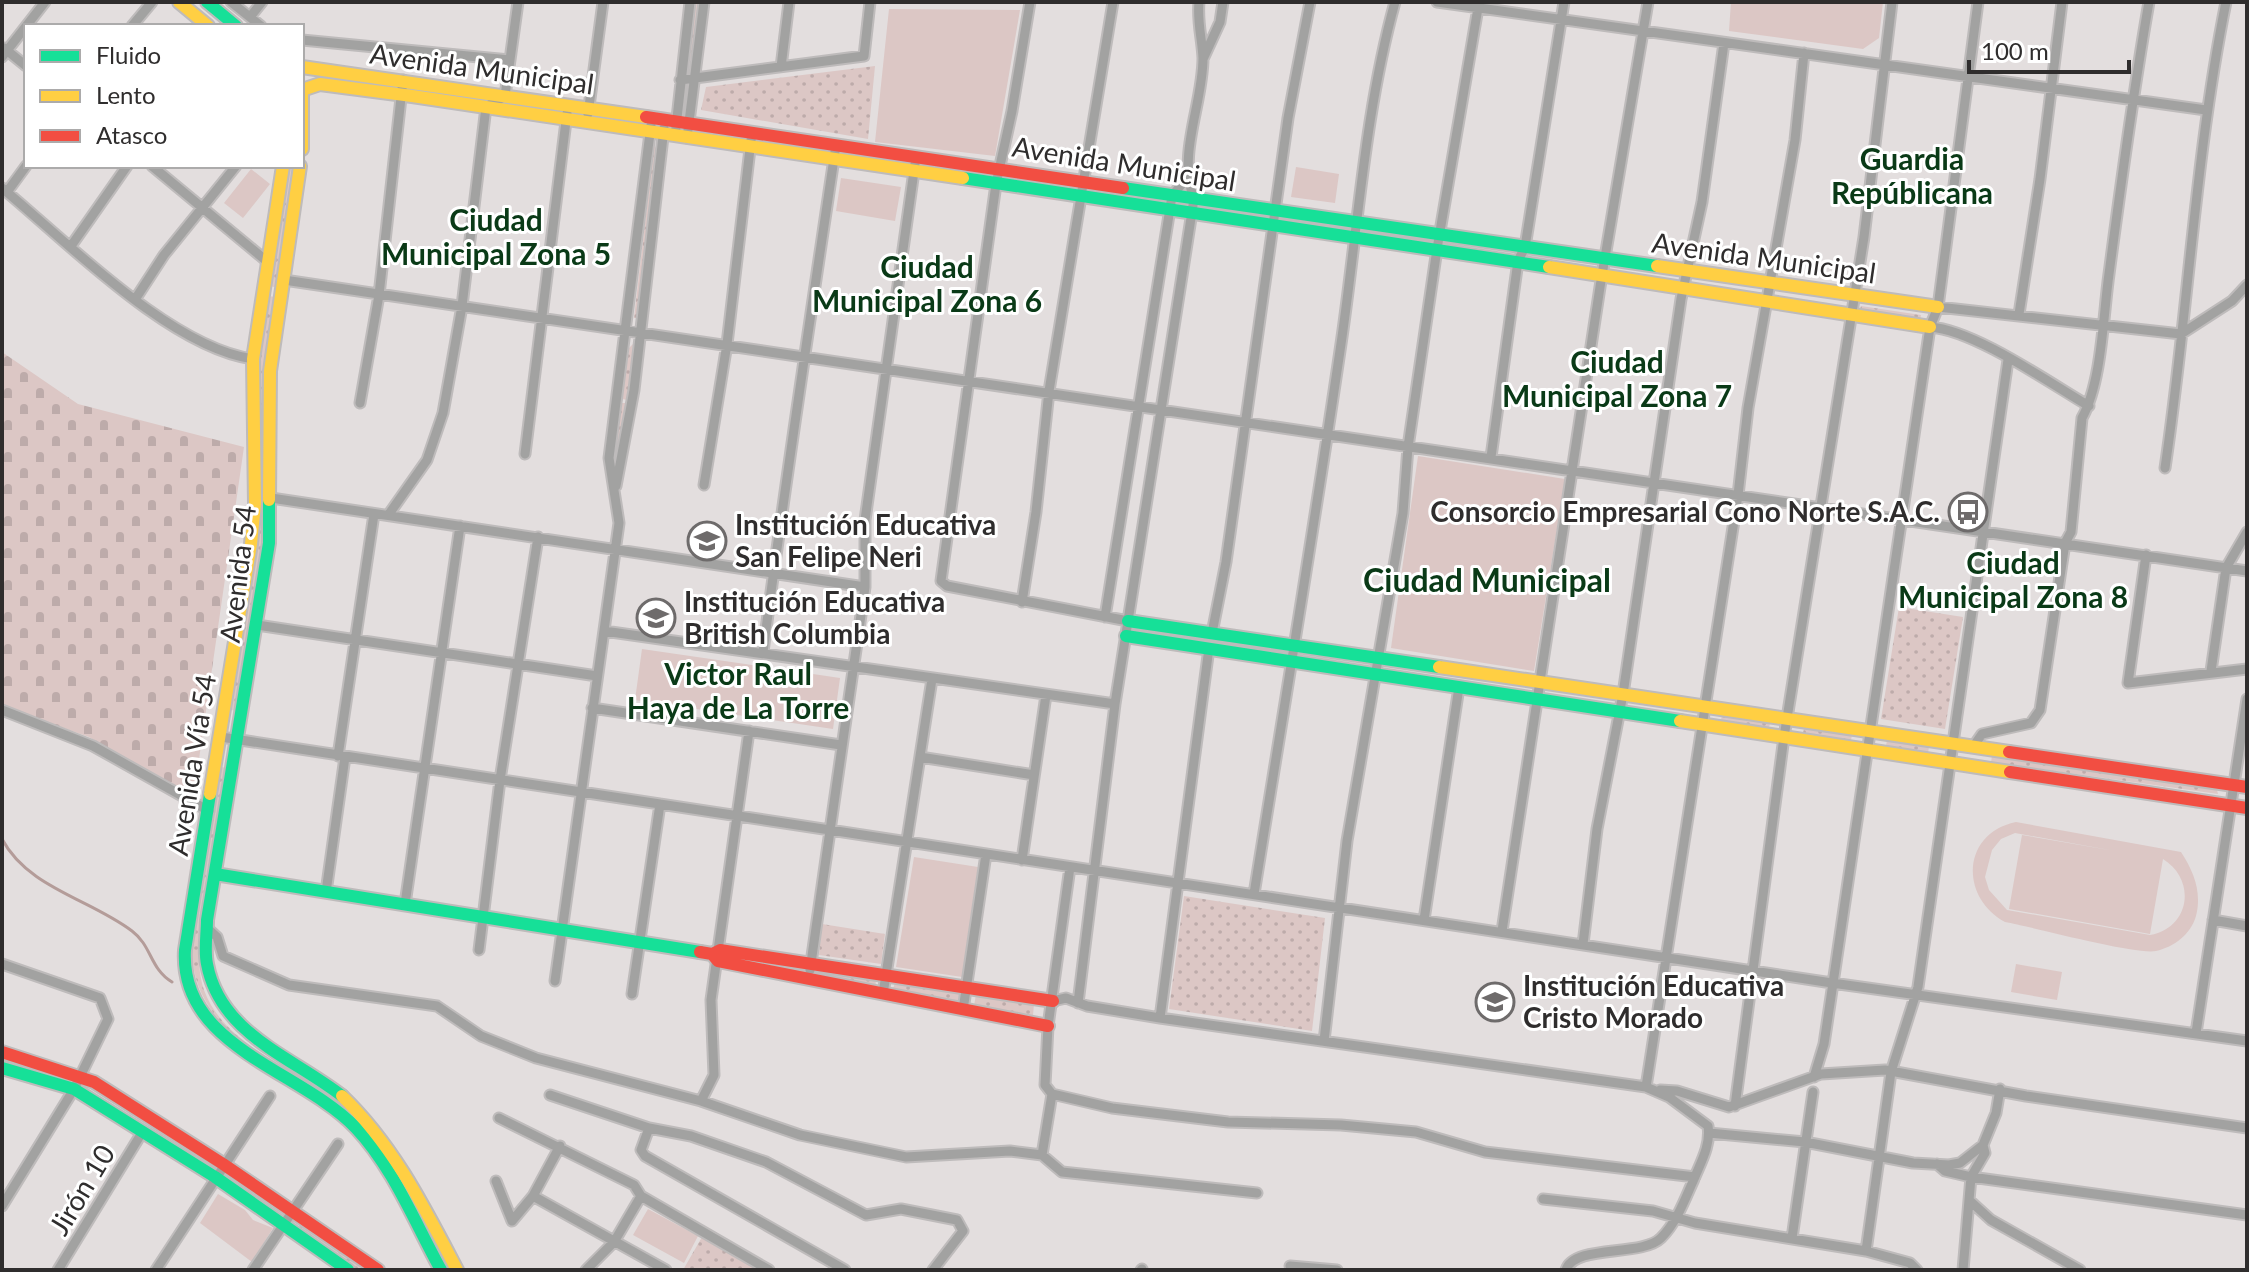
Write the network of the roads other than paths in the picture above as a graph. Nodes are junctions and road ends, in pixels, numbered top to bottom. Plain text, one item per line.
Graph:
1 (45, 2) edge
2 (152, 2) edge
3 (179, 2) edge
4 (207, 2) edge
5 (231, 2) edge
6 (262, 2) edge
7 (518, 2) edge
8 (603, 2) edge
9 (690, 2) edge
10 (704, 2) edge
11 (789, 2) edge
12 (870, 2) edge
13 (1030, 2) edge
14 (1113, 2) edge
15 (1199, 2) edge
16 (1223, 2) edge
17 (1310, 2) edge
18 (1395, 2) edge
19 (1437, 2) edge
20 (1564, 2) edge
21 (1648, 2) edge
22 (1892, 2) edge
23 (1978, 2) edge
24 (2062, 2) edge
25 (2149, 2) edge
26 (2226, 2) edge
27 (1478, 5) edge
28 (250, 17) junction
29 (1561, 21) junction
30 (27, 24) edge
31 (134, 24) edge
32 (206, 24) edge
33 (234, 24) edge
34 (259, 24) edge
35 (24, 28) edge
36 (1644, 32) junction
37 (304, 40) edge
38 (1724, 43) junction
39 (4, 52) edge
40 (1804, 53) junction
41 (1203, 59) junction
42 (510, 60) junction
43 (24, 65) edge
44 (1884, 65) junction
45 (304, 67) edge
46 (781, 67) junction
47 (1967, 77) junction
48 (694, 79) junction
49 (403, 80) junction
50 (680, 80) junction
51 (2049, 88) junction
52 (304, 90) edge
53 (401, 94) junction
54 (505, 96) junction
55 (2132, 101) junction
56 (568, 106) junction
57 (486, 107) junction
58 (2206, 110) junction
59 (588, 116) junction
60 (566, 120) junction
61 (671, 121) junction
62 (752, 132) junction
63 (669, 135) junction
64 (836, 145) junction
65 (750, 147) junction
66 (916, 157) junction
67 (834, 160) junction
68 (24, 168) edge
69 (126, 168) edge
70 (154, 168) edge
71 (234, 168) edge
72 (283, 168) edge
73 (300, 168) edge
74 (999, 169) junction
75 (914, 173) junction
76 (1186, 179) junction
77 (1083, 183) junction
78 (996, 184) junction
79 (5, 190) edge
80 (1172, 196) junction
81 (1082, 197) junction
82 (1194, 199) junction
83 (202, 208) junction
84 (1170, 210) junction
85 (1277, 211) junction
86 (1191, 214) junction
87 (1359, 223) junction
88 (1274, 226) junction
89 (1441, 235) junction
90 (1356, 237) junction
91 (71, 246) junction
92 (1525, 247) junction
93 (1437, 249) junction
94 (1606, 260) junction
95 (1518, 261) junction
96 (269, 263) junction
97 (1689, 272) junction
98 (1603, 278) junction
99 (284, 280) junction
100 (1770, 282) junction
101 (1682, 289) junction
102 (2246, 290) edge
103 (1852, 294) junction
104 (379, 295) junction
105 (136, 298) junction
106 (1767, 301) junction
107 (462, 306) junction
108 (1938, 307) junction
109 (1849, 314) junction
110 (2019, 314) junction
111 (542, 318) junction
112 (2103, 323) junction
113 (1930, 327) junction
114 (625, 330) junction
115 (640, 333) junction
116 (2181, 334) junction
117 (727, 344) junction
118 (806, 355) junction
119 (253, 359) junction
120 (2008, 360) junction
121 (886, 367) junction
122 (966, 380) junction
123 (1049, 391) junction
124 (360, 403) dead end
125 (1139, 404) junction
126 (2089, 406) junction
127 (1161, 408) junction
128 (1246, 421) junction
129 (1328, 433) junction
130 (1408, 447) junction
131 (525, 454) dead end
132 (1491, 457) junction
133 (2165, 468) dead end
134 (1573, 469) junction
135 (1655, 482) junction
136 (704, 485) dead end
137 (614, 493) junction
138 (1738, 495) junction
139 (271, 498) junction
140 (1821, 507) junction
141 (374, 514) junction
142 (389, 514) junction
143 (1901, 517) junction
144 (460, 526) junction
145 (1981, 531) junction
146 (2247, 532) edge
147 (538, 537) junction
148 (2065, 543) junction
149 (616, 549) junction
150 (2146, 555) junction
151 (2226, 568) junction
152 (2247, 571) edge
153 (773, 573) junction
154 (865, 587) junction
155 (1022, 602) junction
156 (1105, 617) junction
157 (1128, 621) junction
158 (257, 625) junction
159 (604, 631) junction
160 (1212, 633) junction
161 (1126, 636) junction
162 (357, 640) junction
163 (1295, 645) junction
164 (1209, 648) junction
165 (763, 652) junction
166 (441, 653) junction
167 (1381, 657) junction
168 (1291, 661) junction
169 (519, 665) junction
170 (852, 666) junction
171 (2247, 669) edge
172 (2211, 671) junction
173 (1375, 674) junction
174 (597, 676) junction
175 (932, 679) junction
176 (1539, 680) junction
177 (1459, 687) junction
178 (1623, 694) junction
179 (1046, 695) junction
180 (1538, 699) junction
181 (2247, 699) edge
182 (1115, 704) junction
183 (1704, 707) junction
184 (592, 708) junction
185 (2, 710) edge
186 (1617, 712) junction
187 (1787, 719) junction
188 (1700, 724) junction
189 (749, 731) junction
190 (1869, 731) junction
191 (221, 737) junction
192 (1784, 737) junction
193 (239, 741) junction
194 (1951, 744) junction
195 (841, 745) junction
196 (1973, 747) junction
197 (1865, 750) junction
198 (341, 756) junction
199 (920, 757) junction
200 (1949, 764) junction
201 (423, 770) junction
202 (1034, 775) junction
203 (500, 780) junction
204 (2232, 785) junction
205 (2247, 787) edge
206 (579, 792) junction
207 (660, 804) junction
208 (2230, 806) junction
209 (2247, 808) edge
210 (209, 811) junction
211 (734, 816) junction
212 (829, 829) junction
213 (908, 841) junction
214 (986, 854) junction
215 (1022, 860) junction
216 (1070, 867) junction
217 (1093, 869) junction
218 (215, 874) junction
219 (1177, 882) junction
220 (326, 892) junction
221 (1254, 894) junction
222 (405, 904) junction
223 (1339, 908) junction
224 (483, 916) junction
225 (1424, 920) junction
226 (2213, 920) junction
227 (2247, 926) edge
228 (206, 927) junction
229 (562, 928) junction
230 (1502, 931) junction
231 (641, 943) junction
232 (1583, 944) junction
233 (479, 950) dead end
234 (716, 955) junction
235 (1667, 957) junction
236 (2, 964) edge
237 (810, 964) junction
238 (1752, 969) junction
239 (886, 975) junction
240 (809, 979) junction
241 (555, 981) dead end
242 (1832, 983) junction
243 (966, 988) junction
244 (1916, 993) junction
245 (632, 994) dead end
246 (883, 994) junction
247 (1053, 1001) junction
248 (1078, 1003) junction
249 (963, 1010) junction
250 (1160, 1018) junction
251 (1048, 1026) junction
252 (2196, 1033) junction
253 (1324, 1041) junction
254 (2247, 1041) edge
255 (2, 1052) edge
256 (2, 1068) edge
257 (1891, 1072) junction
258 (80, 1075) junction
259 (1814, 1077) junction
260 (1646, 1087) junction
261 (74, 1089) junction
262 (2000, 1089) junction
263 (1657, 1090) junction
264 (1813, 1092) dead end
265 (1052, 1094) junction
266 (550, 1095) dead end
267 (270, 1096) dead end
268 (701, 1101) junction
269 (1735, 1106) junction
270 (499, 1118) dead end
271 (151, 1119) junction
272 (649, 1128) junction
273 (2247, 1128) edge
274 (143, 1131) junction
275 (1709, 1133) junction
276 (1805, 1142) junction
277 (338, 1144) dead end
278 (1983, 1145) junction
279 (560, 1146) junction
280 (1042, 1155) junction
281 (1878, 1155) junction
282 (223, 1164) junction
283 (1937, 1164) junction
284 (215, 1177) junction
285 (1695, 1177) junction
286 (1971, 1177) junction
287 (496, 1181) dead end
288 (1257, 1193) dead end
289 (533, 1196) junction
290 (641, 1196) junction
291 (1543, 1199) dead end
292 (1969, 1200) junction
293 (2, 1206) edge
294 (292, 1211) junction
295 (2247, 1215) edge
296 (1676, 1218) junction
297 (284, 1223) junction
298 (1792, 1238) junction
299 (614, 1242) junction
300 (1866, 1251) junction
301 (1290, 1266) dead end
302 (58, 1270) edge
303 (156, 1270) edge
304 (253, 1270) edge
305 (348, 1270) edge
306 (377, 1270) edge
307 (441, 1270) edge
308 (457, 1270) edge
309 (586, 1270) edge
310 (666, 1270) edge
311 (769, 1270) edge
312 (845, 1270) edge
313 (933, 1270) edge
314 (1337, 1270) edge
315 (1566, 1270) edge
316 (1917, 1270) edge
317 (1963, 1270) edge
318 (2080, 1270) edge

1 - 30 street
2 - 31 street
3 - 32 street
4 - 33 street
5 - 28 street
6 - 28 street
7 - 42 street
8 - 59 street
9 - 50 street
10 - 48 street
11 - 46 street
12 - 46 street
13 - 74 street
14 - 77 street
15 - 41 street
16 - 41 street
17 - 85 street
18 - 87 street
19 - 27 street
20 - 29 street
21 - 36 street
22 - 44 street
23 - 47 street
24 - 51 street
25 - 55 street
26 - 58 street
27 - 29 street
27 - 89 street
28 - 34 street
29 - 36 street
29 - 92 street
35 - 39 street
36 - 38 street
36 - 94 street
37 - 42 street
38 - 40 street
38 - 97 street
39 - 43 street
40 - 44 street
40 - 100 street
41 - 76 street
42 - 54 street
44 - 47 street
44 - 103 street
45 - 49 street, Avenida Municipal
46 - 48 street
47 - 51 street
47 - 108 street
48 - 50 street
48 - 61 street
49 - 53 street
49 - 54 street, Avenida Municipal
50 - 61 street
51 - 55 street
51 - 110 street
52 - 53 street, Avenida Municipal
53 - 57 street, Avenida Municipal
53 - 104 street
54 - 56 street, Avenida Municipal
54 - 57 street
55 - 58 street
55 - 112 street
56 - 59 street, Avenida Municipal
56 - 60 street
57 - 60 street, Avenida Municipal
57 - 107 street
58 - 116 street
59 - 60 street, Avenida Municipal
59 - 61 street, Avenida Municipal
59 - 63 street, Avenida Municipal
60 - 111 street
61 - 62 street, Avenida Municipal
61 - 63 street
61 - 63 street
62 - 64 street, Avenida Municipal
62 - 65 street
63 - 65 street, Avenida Municipal
63 - 114 street
63 - 115 street
64 - 66 street, Avenida Municipal
64 - 67 street
65 - 67 street, Avenida Municipal
65 - 117 street
66 - 74 street, Avenida Municipal
66 - 75 street
67 - 75 street, Avenida Municipal
67 - 118 street
68 - 79 street
69 - 91 street
70 - 83 street
71 - 83 street
72 - 96 street, Avenida Vía 54
73 - 99 street, Avenida 54
74 - 77 street, Avenida Municipal
74 - 78 street
75 - 78 street, Avenida Municipal
75 - 121 street
76 - 80 street
76 - 82 street
77 - 80 street, Avenida Municipal
77 - 81 street
78 - 81 street, Avenida Municipal
78 - 122 street
79 - 91 street
80 - 82 street, Avenida Municipal
80 - 84 street
81 - 84 street, Avenida Municipal
81 - 123 street
82 - 85 street, Avenida Municipal
82 - 86 street
83 - 96 street
83 - 105 street
84 - 86 street, Avenida Municipal
84 - 125 street
85 - 87 street, Avenida Municipal
85 - 88 street
86 - 88 street, Avenida Municipal
86 - 127 street
87 - 89 street, Avenida Municipal
87 - 90 street
88 - 90 street, Avenida Municipal
88 - 128 street
89 - 92 street, Avenida Municipal
89 - 93 street
90 - 93 street, Avenida Municipal
90 - 129 street
91 - 105 street
92 - 94 street, Avenida Municipal
92 - 95 street
93 - 95 street, Avenida Municipal
93 - 130 street
94 - 97 street, Avenida Municipal
94 - 98 street
95 - 98 street, Avenida Municipal
95 - 132 street
96 - 119 street, Avenida Vía 54
97 - 100 street, Avenida Municipal
97 - 101 street
98 - 101 street, Avenida Municipal
98 - 134 street
99 - 104 street
99 - 139 street, Avenida 54
100 - 103 street, Avenida Municipal
100 - 106 street
101 - 106 street, Avenida Municipal
101 - 135 street
102 - 116 street
103 - 108 street, Avenida Municipal
103 - 109 street
104 - 107 street
104 - 124 street
105 - 119 street
106 - 109 street, Avenida Municipal
106 - 138 street
107 - 111 street
107 - 142 street
108 - 110 street
108 - 113 street
109 - 113 street, Avenida Municipal
109 - 140 street
110 - 112 street
111 - 114 street
111 - 131 street
112 - 116 street
112 - 126 street
113 - 120 street
113 - 143 street
114 - 115 street
114 - 137 street
115 - 117 street
115 - 137 street
116 - 133 street
117 - 118 street
117 - 136 street
118 - 121 street
118 - 153 street
119 - 191 street, Avenida Vía 54
120 - 126 street
120 - 145 street
121 - 122 street
121 - 154 street
122 - 123 street
122 - 155 street
123 - 125 street
123 - 155 street
125 - 127 street
125 - 156 street
126 - 148 street
127 - 128 street
127 - 157 street
128 - 129 street
128 - 160 street
129 - 130 street
129 - 163 street
130 - 132 street
130 - 167 street
132 - 134 street
134 - 135 street
134 - 176 street
135 - 138 street
135 - 178 street
137 - 149 street
138 - 140 street
138 - 183 street
139 - 141 street
139 - 158 street, Avenida 54
140 - 143 street
140 - 187 street
141 - 142 street
141 - 162 street
142 - 144 street
143 - 145 street
143 - 190 street
144 - 147 street
144 - 166 street
145 - 148 street
145 - 194 street
146 - 151 street
147 - 149 street
147 - 169 street
148 - 150 street
148 - 196 street
149 - 153 street
149 - 159 street
150 - 151 street
150 - 172 street
151 - 152 street
151 - 172 street
153 - 154 street
153 - 165 street
154 - 170 street
155 - 156 street
156 - 157 street
157 - 160 street
157 - 161 street
158 - 162 street
158 - 193 street, Avenida 54
159 - 165 street
159 - 174 street
160 - 163 street
161 - 164 street
161 - 182 street
162 - 166 street
162 - 198 street
163 - 167 street
163 - 168 street
164 - 168 street
164 - 219 street
165 - 170 street
166 - 169 street
166 - 201 street
167 - 173 street
167 - 176 street
168 - 173 street
168 - 221 street
169 - 174 street
169 - 203 street
170 - 175 street
170 - 195 street
171 - 172 street
173 - 177 street
173 - 223 street
174 - 184 street
175 - 179 street
175 - 199 street
176 - 178 street
176 - 180 street
177 - 180 street
177 - 225 street
178 - 183 street
178 - 186 street
179 - 182 street
179 - 202 street
180 - 186 street
180 - 230 street
181 - 204 street
182 - 217 street
183 - 187 street
183 - 188 street
184 - 189 street
184 - 206 street
185 - 210 street
186 - 188 street
186 - 232 street
187 - 190 street
187 - 192 street
188 - 192 street
188 - 235 street
189 - 195 street
189 - 211 street
190 - 194 street
190 - 197 street
191 - 193 street
191 - 210 street, Avenida Vía 54
192 - 197 street
192 - 238 street
193 - 198 street
193 - 218 street, Avenida 54
194 - 196 street
194 - 200 street
195 - 212 street
196 - 204 street
197 - 200 street
197 - 242 street
198 - 201 street
198 - 220 street
199 - 202 street
199 - 213 street
200 - 208 street
200 - 244 street
201 - 203 street
201 - 222 street
202 - 215 street
203 - 206 street
203 - 224 street
204 - 205 street
204 - 208 street
206 - 207 street
206 - 229 street
207 - 211 street
207 - 231 street
208 - 209 street
208 - 226 street
210 - 307 street, Avenida Vía 54
211 - 212 street
211 - 234 street
212 - 213 street
212 - 237 street
213 - 214 street
213 - 239 street
214 - 215 street
214 - 243 street
215 - 216 street
216 - 217 street
216 - 247 street
217 - 219 street
217 - 248 street
218 - 220 street
218 - 228 street, Avenida 54
219 - 221 street
219 - 250 street
220 - 222 street
221 - 223 street
222 - 224 street
223 - 225 street
223 - 253 street
224 - 229 street
224 - 233 street
225 - 230 street
226 - 227 street
226 - 252 street
228 - 268 street
228 - 308 street, Avenida 54
229 - 231 street
229 - 241 street
230 - 232 street
231 - 234 street
231 - 245 street
232 - 235 street
234 - 237 street
234 - 240 street
234 - 268 street
235 - 238 street
235 - 260 street
236 - 258 street
237 - 239 street
237 - 240 street
238 - 242 street
238 - 269 street
239 - 243 street
239 - 246 street
240 - 246 street
242 - 244 street
242 - 259 street
243 - 247 street
243 - 249 street
244 - 252 street
244 - 257 street
246 - 249 street
247 - 248 street
247 - 251 street
248 - 250 street
249 - 251 street
250 - 253 street
251 - 265 street
252 - 254 street
253 - 260 street
255 - 258 street
256 - 261 street
257 - 259 street
257 - 262 street
257 - 281 street
258 - 261 street
258 - 271 street
259 - 269 street
260 - 263 street
261 - 274 street
261 - 293 street
262 - 273 street
262 - 278 street
263 - 269 street
263 - 275 street
264 - 276 street
265 - 280 street
265 - 285 street
266 - 272 street
267 - 282 street
268 - 280 street
270 - 279 street
271 - 274 street
271 - 282 street
272 - 312 street
272 - 313 street
274 - 284 street
274 - 302 street, Jirón 10
275 - 276 street
275 - 285 street
276 - 281 street
276 - 298 street
277 - 294 street
278 - 283 street
278 - 286 street
279 - 289 street
279 - 290 street
280 - 288 street
281 - 283 street
281 - 300 street
282 - 284 street
282 - 294 street
283 - 286 street
284 - 297 street
284 - 303 street
285 - 296 street
286 - 292 street
286 - 295 street
287 - 289 street
289 - 299 street
290 - 299 street
290 - 311 street
291 - 296 street
292 - 317 street
292 - 318 street
294 - 297 street
294 - 306 street
296 - 298 street
296 - 315 street
297 - 304 street
297 - 305 street
298 - 300 street
299 - 309 street
299 - 310 street
300 - 316 street
301 - 314 street

